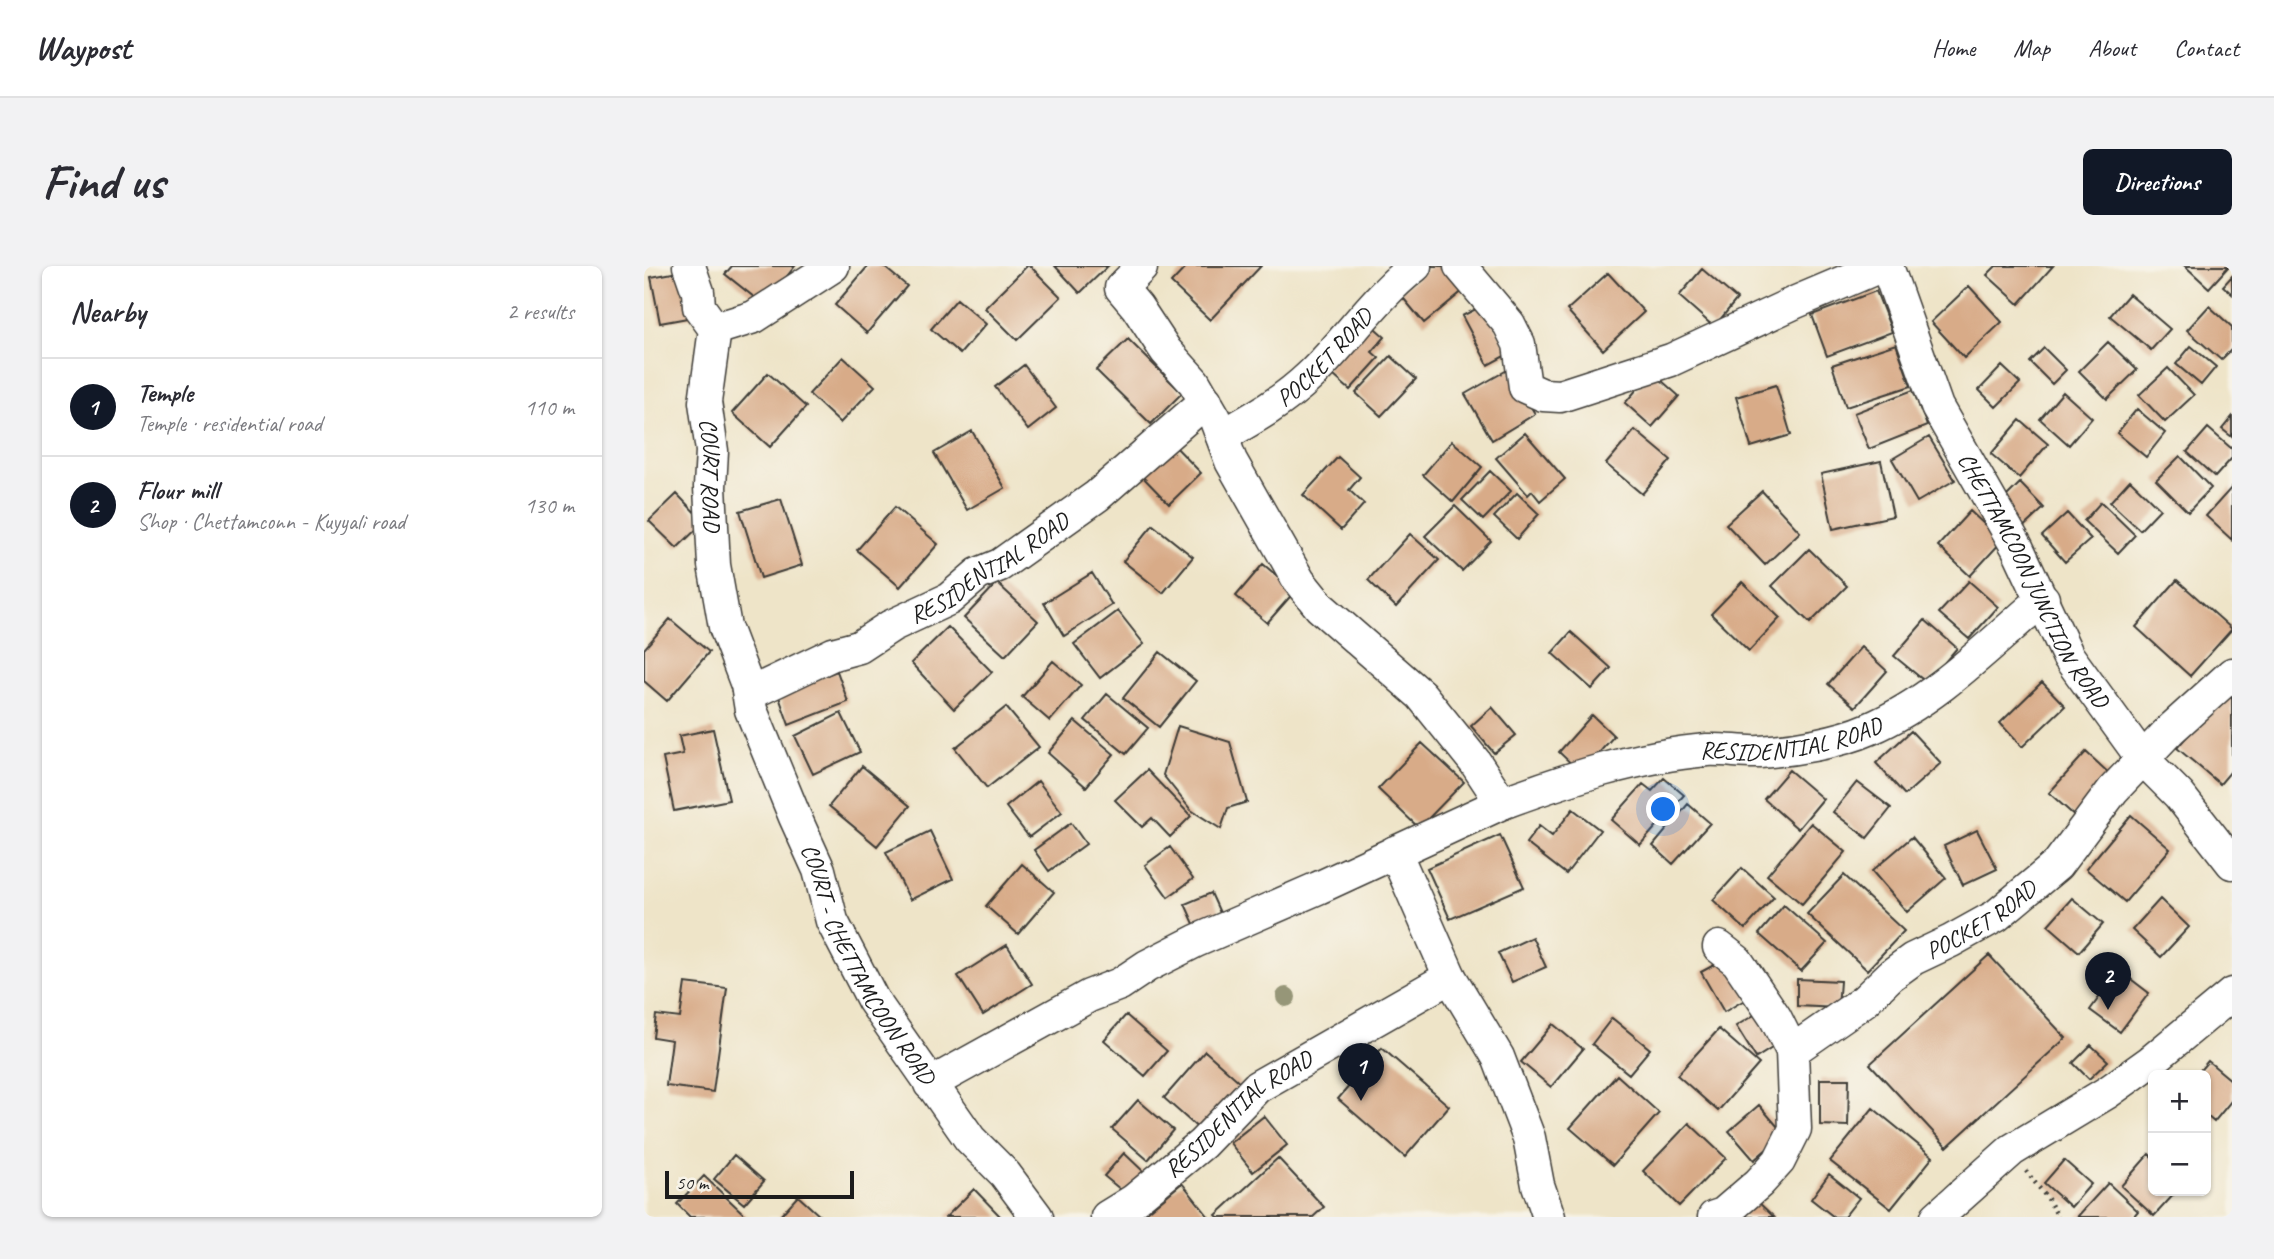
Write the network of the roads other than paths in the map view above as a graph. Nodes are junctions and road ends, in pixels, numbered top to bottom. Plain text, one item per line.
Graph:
1 (689, 266) edge
2 (834, 266) edge
3 (1139, 266) edge
4 (1415, 266) edge
5 (1460, 266) edge
6 (1881, 266) edge
7 (1887, 266) edge
8 (715, 329) junction
9 (1206, 401) junction
10 (1222, 436) junction
11 (2043, 599) junction
12 (2232, 674) edge
13 (748, 690) junction
14 (2142, 758) junction
15 (1502, 803) junction
16 (1395, 852) junction
17 (2232, 863) edge
18 (1719, 947) dead end
19 (1450, 977) junction
20 (2232, 994) edge
21 (1792, 1051) junction
22 (930, 1084) junction
23 (1037, 1217) edge
24 (1107, 1217) edge
25 (1549, 1217) edge
26 (1714, 1217) edge
27 (1937, 1217) edge

1 - 8 street
2 - 8 street
3 - 9 street
4 - 10 street, POCKET ROAD
5 - 6 street
7 - 11 street, CHETTAMCOON JUNCTION ROAD
8 - 13 street, COURT ROAD
9 - 10 street
9 - 13 street, RESIDENTIAL ROAD
10 - 15 street
11 - 14 street, CHETTAMCOON JUNCTION ROAD
11 - 15 street, RESIDENTIAL ROAD
12 - 14 street, POCKET ROAD
13 - 22 street, COURT - CHETTAMCOON ROAD
14 - 17 street, CHETTAMCOON JUNCTION ROAD
14 - 21 street, POCKET ROAD
15 - 16 street, RESIDENTIAL ROAD
16 - 19 street
16 - 22 street, RESIDENTIAL ROAD
18 - 21 street
19 - 24 street, RESIDENTIAL ROAD
19 - 25 street
20 - 27 street
21 - 26 street
22 - 23 street, COURT - CHETTAMCOON ROAD

